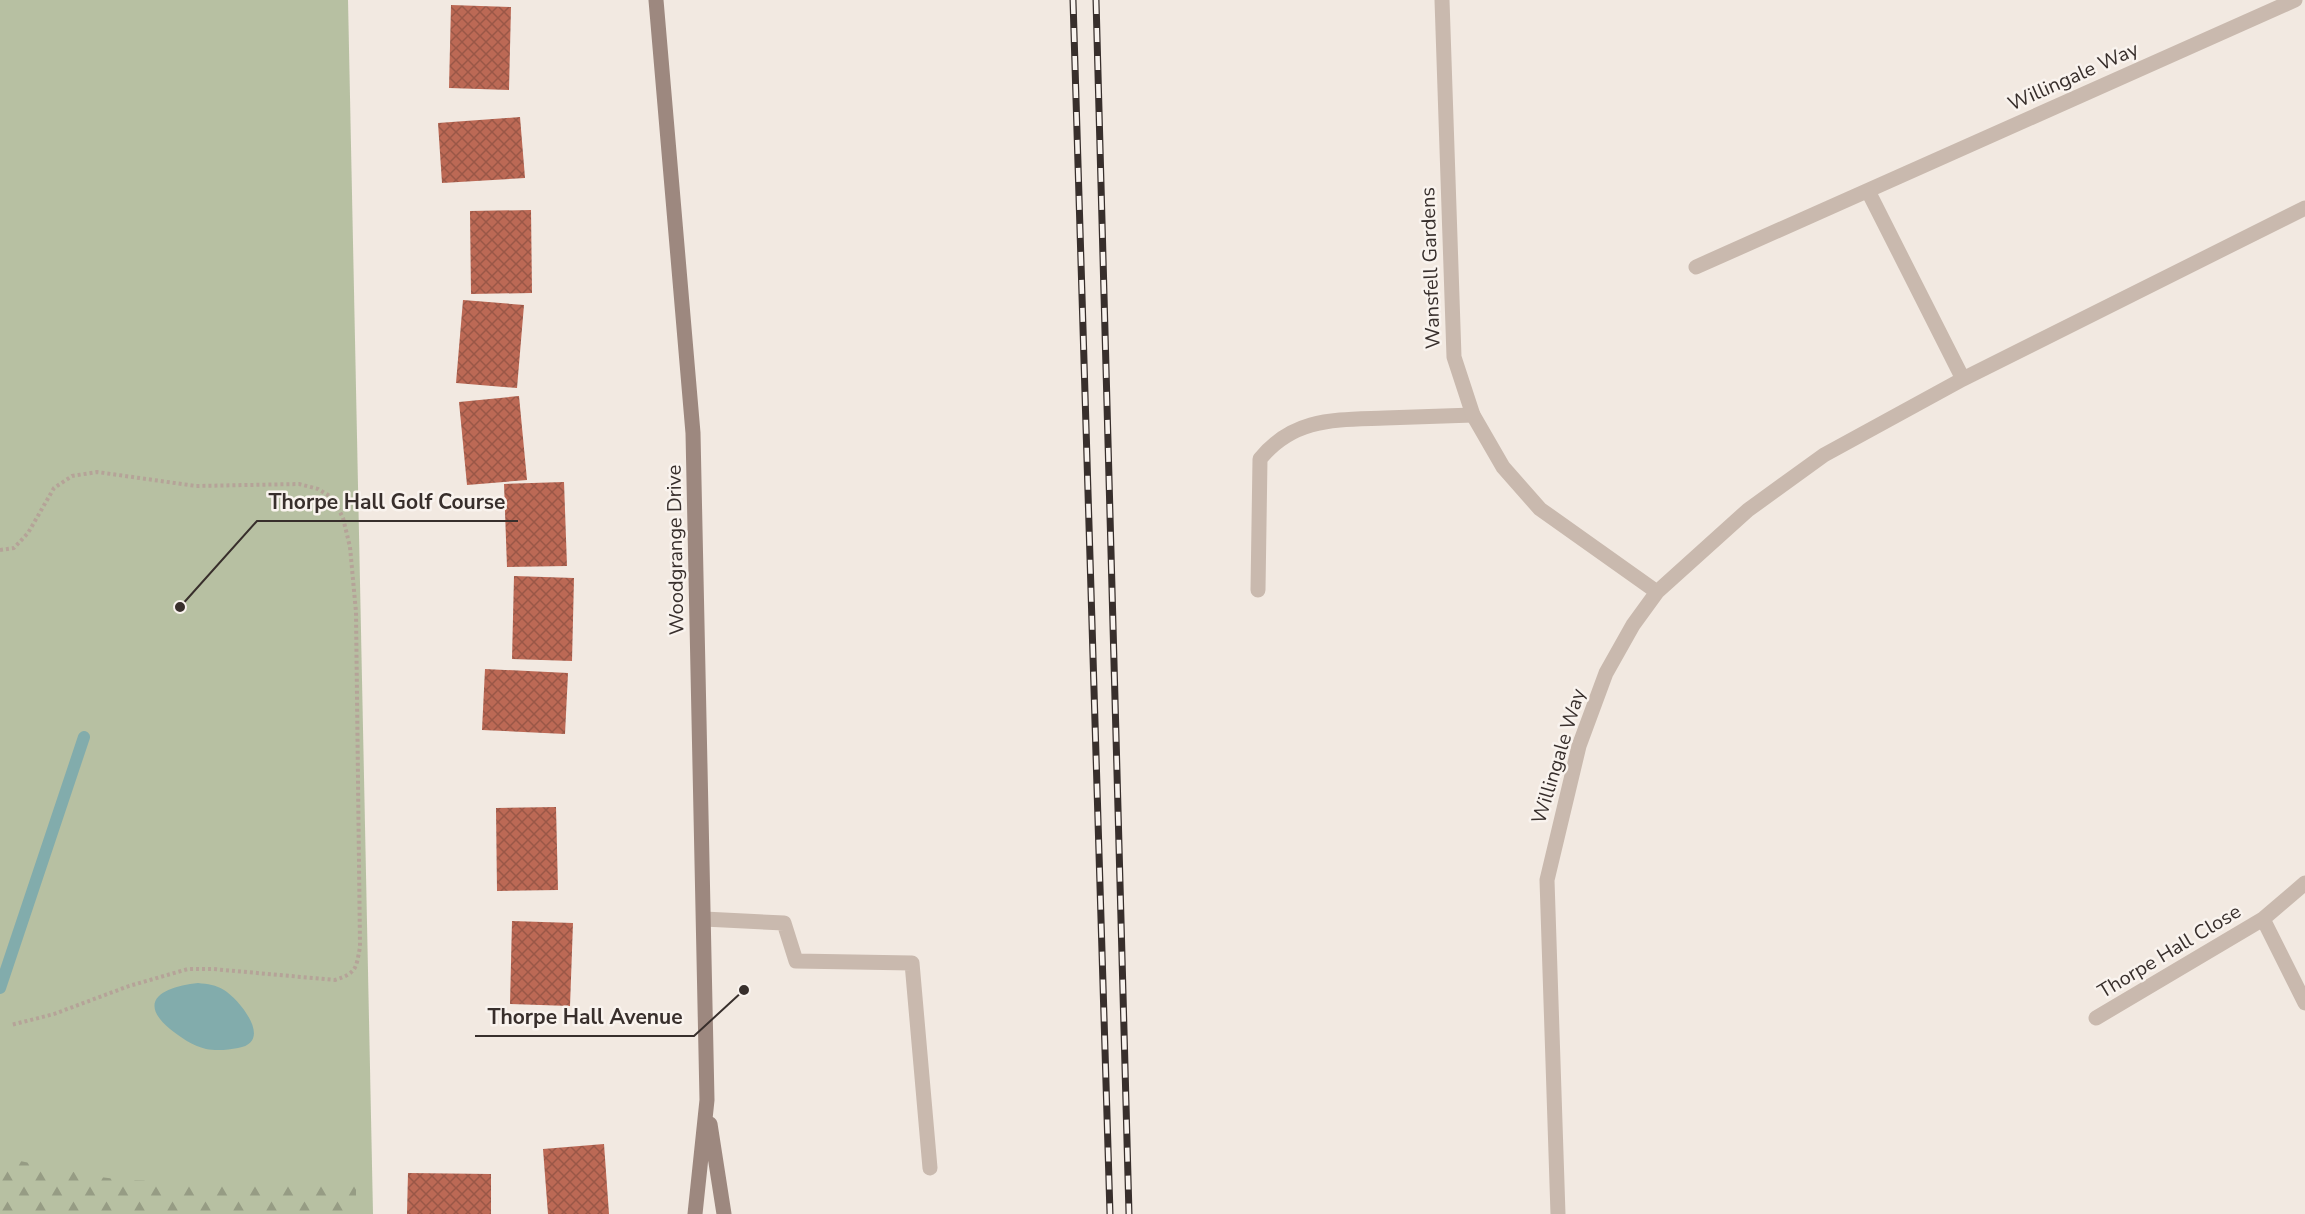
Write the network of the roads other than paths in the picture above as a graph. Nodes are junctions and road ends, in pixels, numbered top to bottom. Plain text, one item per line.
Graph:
1 (656, 0) edge
2 (1442, 0) edge
3 (2295, 0) edge
4 (1868, 191) junction
5 (2305, 208) edge
6 (1696, 267) dead end
7 (1963, 379) junction
8 (1473, 415) junction
9 (1258, 590) dead end
10 (1658, 592) junction
11 (2305, 883) edge
12 (704, 919) junction
13 (2263, 919) junction
14 (2305, 1003) edge
15 (2096, 1018) dead end
16 (707, 1100) junction
17 (930, 1168) dead end
18 (695, 1214) edge
19 (724, 1214) edge
20 (1558, 1214) edge

1 - 12 street, Woodgrange Drive
2 - 8 street, Wansfell Gardens
3 - 4 street, Willingale Way
4 - 6 street, Willingale Way
4 - 7 street
5 - 7 street, Willingale Way
7 - 10 street, Willingale Way
8 - 9 street
8 - 10 street, Wansfell Gardens
10 - 20 street, Willingale Way
11 - 13 street, Thorpe Hall Close
12 - 16 street, Woodgrange Drive
12 - 17 street
13 - 14 street, Thorpe Hall Close
13 - 15 street, Thorpe Hall Close
16 - 18 street, Woodgrange Drive
16 - 19 street, Woodgrange Drive

